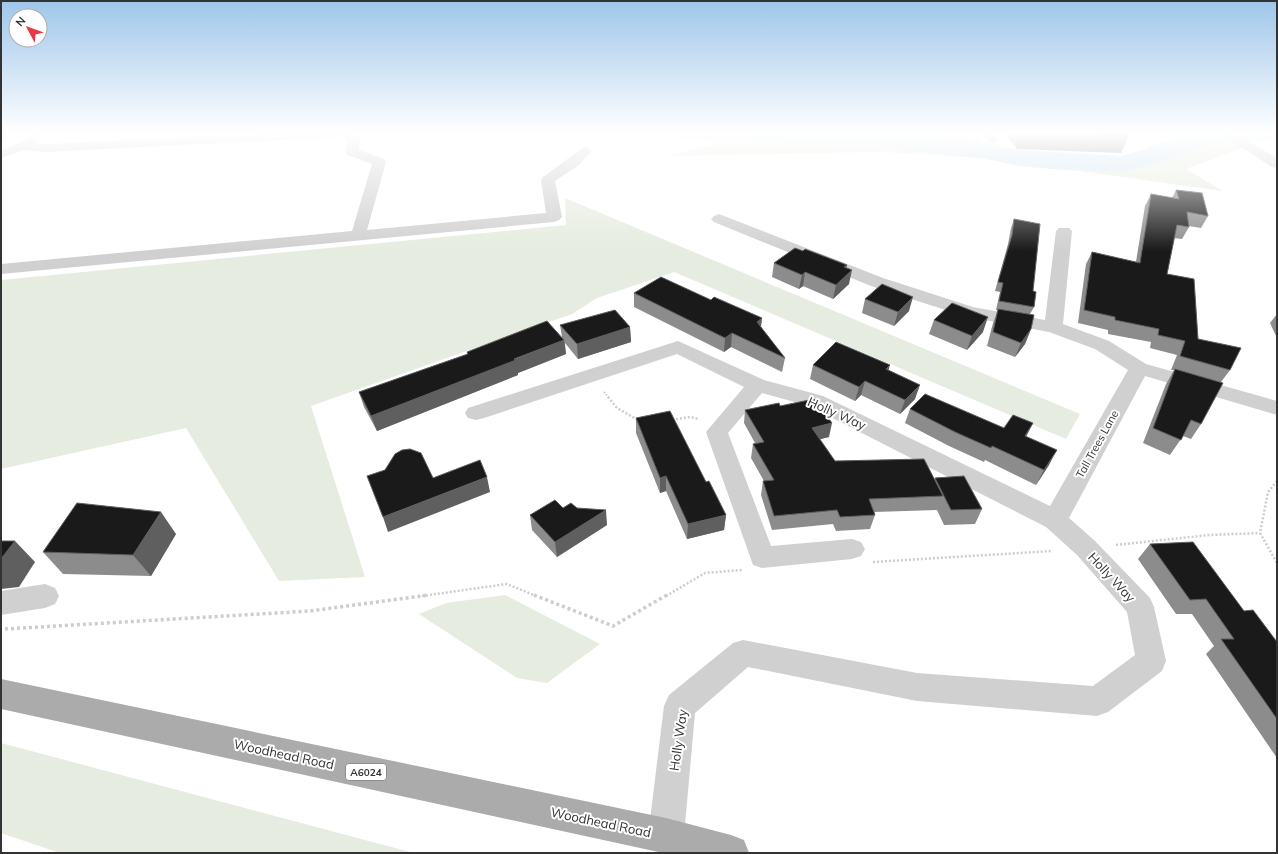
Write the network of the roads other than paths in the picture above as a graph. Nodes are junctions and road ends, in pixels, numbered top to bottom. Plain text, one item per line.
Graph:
1 (376, 172) edge
2 (560, 172) edge
3 (720, 219) dead end
4 (1064, 231) dead end
5 (358, 236) junction
6 (1, 269) edge
7 (1053, 327) junction
8 (1139, 368) junction
9 (757, 385) junction
10 (1277, 408) edge
11 (476, 413) dead end
12 (1055, 520) junction
13 (858, 556) road end
14 (45, 596) dead end
15 (1, 603) edge
16 (1, 694) edge
17 (666, 836) junction
18 (731, 853) edge

1 - 5 street
2 - 5 street
3 - 7 street
4 - 7 street
5 - 6 street
7 - 8 street
8 - 10 street
8 - 12 street, Tall Trees Lane
9 - 11 street, Holly Way
9 - 12 street, Holly Way
9 - 13 street
12 - 17 street, Holly Way
14 - 15 street
16 - 17 main road, Woodhead Road / A6024
17 - 18 main road, Woodhead Road / A6024

